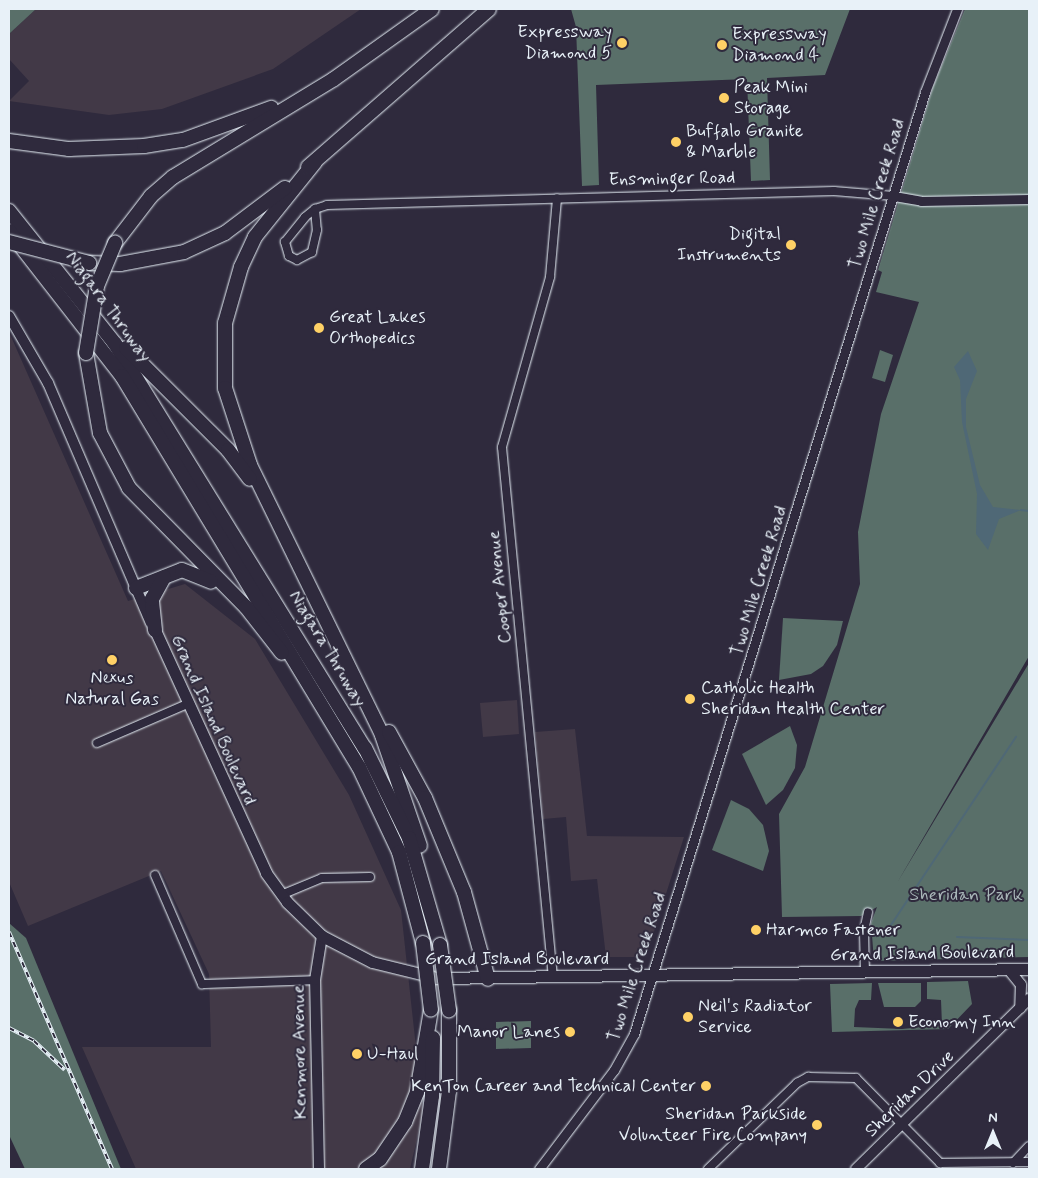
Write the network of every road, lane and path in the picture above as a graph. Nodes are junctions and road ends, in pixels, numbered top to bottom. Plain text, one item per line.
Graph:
1 (432, 9) edge
2 (489, 9) edge
3 (957, 9) edge
4 (305, 97) junction
5 (9, 141) edge
6 (315, 162) junction
7 (894, 196) junction
8 (557, 198) junction
9 (1029, 199) edge
10 (315, 210) junction
11 (9, 211) edge
12 (9, 231) edge
13 (9, 242) edge
14 (52, 260) junction
15 (9, 316) edge
16 (273, 516) junction
17 (165, 576) junction
18 (136, 588) junction
19 (239, 600) junction
20 (155, 630) junction
21 (348, 661) junction
22 (187, 704) junction
23 (332, 723) junction
24 (97, 743) dead end
25 (155, 875) dead end
26 (370, 877) dead end
27 (281, 895) junction
28 (868, 912) dead end
29 (322, 936) junction
30 (440, 945) junction
31 (1029, 969) edge
32 (1009, 970) junction
33 (865, 973) junction
34 (652, 977) junction
35 (553, 978) junction
36 (488, 979) junction
37 (315, 980) junction
38 (1029, 999) edge
39 (1020, 1008) junction
40 (432, 1010) junction
41 (902, 1124) junction
42 (1029, 1146) edge
43 (1012, 1162) junction
44 (1029, 1162) edge
45 (319, 1169) edge
46 (366, 1169) edge
47 (422, 1169) edge
48 (439, 1169) edge
49 (539, 1169) edge
50 (708, 1169) edge
51 (856, 1169) edge

1 - 4 highway
2 - 6 highway
3 - 7 street, Two Mile Creek Road
4 - 5 highway
4 - 19 highway, bridge
6 - 13 highway, bridge
6 - 16 highway
7 - 8 street, Ensminger Road
7 - 9 street, Ensminger Road
7 - 34 street, Two Mile Creek Road
8 - 10 street, Ensminger Road
8 - 35 street, Cooper Avenue
10 - 10 street
11 - 14 highway, Niagara Thruway
12 - 23 highway, Niagara Thruway
14 - 16 highway
14 - 30 highway, Niagara Thruway
15 - 18 main road, Grand Island Boulevard
16 - 21 highway
17 - 18 highway
17 - 19 highway
17 - 20 highway
18 - 20 main road, Grand Island Boulevard
19 - 23 highway
20 - 22 main road, Grand Island Boulevard
21 - 30 highway
21 - 36 highway
22 - 24 street
22 - 27 main road, Grand Island Boulevard
23 - 40 highway, Niagara Thruway, bridge
25 - 37 street
26 - 27 street
27 - 29 main road, Grand Island Boulevard
28 - 33 street
29 - 36 main road, Grand Island Boulevard
29 - 37 main road, Kenmore Avenue
30 - 48 highway, Niagara Thruway, bridge
31 - 32 main road, Grand Island Boulevard
32 - 33 main road, Grand Island Boulevard
32 - 39 main road
33 - 34 main road, Grand Island Boulevard
34 - 35 main road, Grand Island Boulevard
34 - 49 street, Two Mile Creek Road
35 - 36 main road, Grand Island Boulevard
37 - 45 main road, Kenmore Avenue
38 - 39 main road, Sheridan Drive
39 - 41 main road, Sheridan Drive
40 - 46 highway
40 - 47 highway, Niagara Thruway
41 - 43 street
41 - 50 street
41 - 51 main road, Sheridan Drive
42 - 43 street
43 - 44 street

